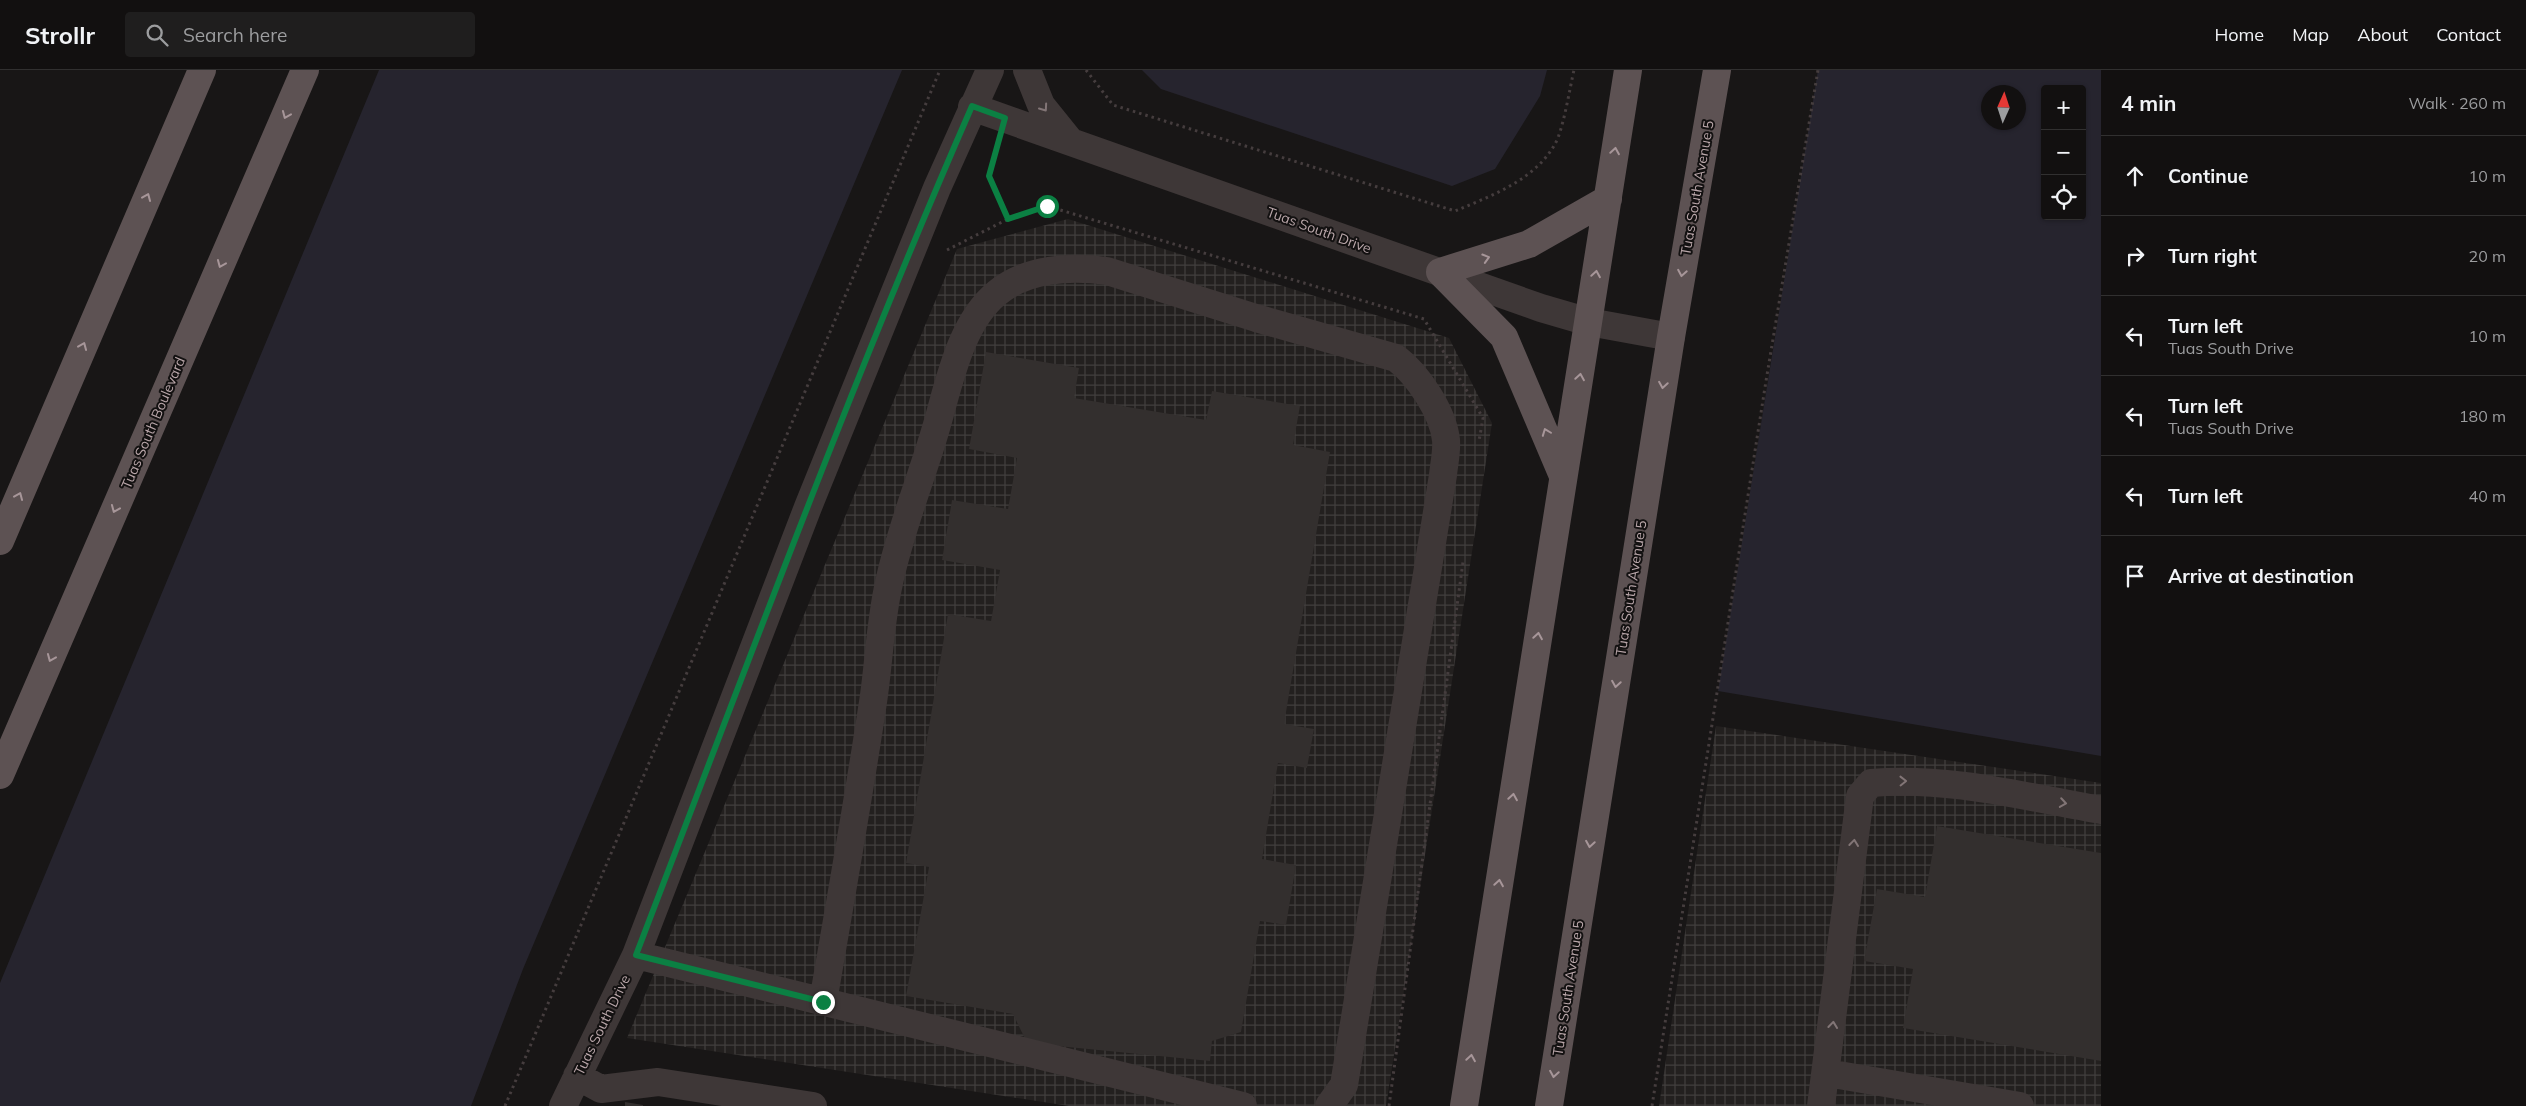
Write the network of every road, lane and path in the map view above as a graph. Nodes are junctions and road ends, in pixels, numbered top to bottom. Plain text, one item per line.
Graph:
1 (202, 70) edge
2 (305, 70) edge
3 (940, 70) edge
4 (990, 70) edge
5 (1027, 70) edge
6 (1086, 70) edge
7 (1574, 70) edge
8 (1628, 70) edge
9 (1717, 70) edge
10 (1818, 70) edge
11 (972, 106) junction
12 (1005, 118) junction
13 (1070, 141) junction
14 (1608, 200) junction
15 (1440, 272) junction
16 (1588, 322) junction
17 (1671, 337) junction
18 (1479, 448) dead end
19 (1564, 477) junction
20 (0, 541) edge
21 (1464, 556) dead end
22 (0, 775) edge
23 (2101, 810) edge
24 (636, 955) junction
25 (823, 1002) junction
26 (1827, 1073) junction
27 (577, 1076) junction
28 (505, 1106) edge
29 (563, 1106) edge
30 (813, 1106) edge
31 (1243, 1106) edge
32 (1329, 1106) edge
33 (1389, 1106) edge
34 (1464, 1106) edge
35 (1549, 1106) edge
36 (1652, 1106) edge
37 (1821, 1106) edge
38 (2020, 1106) edge

20 -> 1 main road
2 -> 22 main road, Tuas South Boulevard
3 - 28 path
4 - 11 street, Tuas South Drive
5 -> 13 street
6 - 7 path
14 -> 8 main road
9 -> 17 main road, Tuas South Avenue 5
10 - 36 path
11 - 12 street, Tuas South Drive
11 - 24 street, Tuas South Drive
12 - 13 street, Tuas South Drive
12 - 18 path
13 - 15 street, Tuas South Drive
15 -> 14 main road
16 -> 14 main road
15 - 16 street, Tuas South Drive
19 -> 15 main road
16 - 17 street, Tuas South Drive
19 -> 16 main road
17 -> 35 main road, Tuas South Avenue 5
34 -> 19 main road
21 - 33 path
26 -> 23 street
24 - 25 street
24 - 27 street, Tuas South Drive
25 - 31 street
25 - 32 street
26 - 37 street
26 - 38 street
27 - 29 street, Tuas South Drive
27 - 30 street

